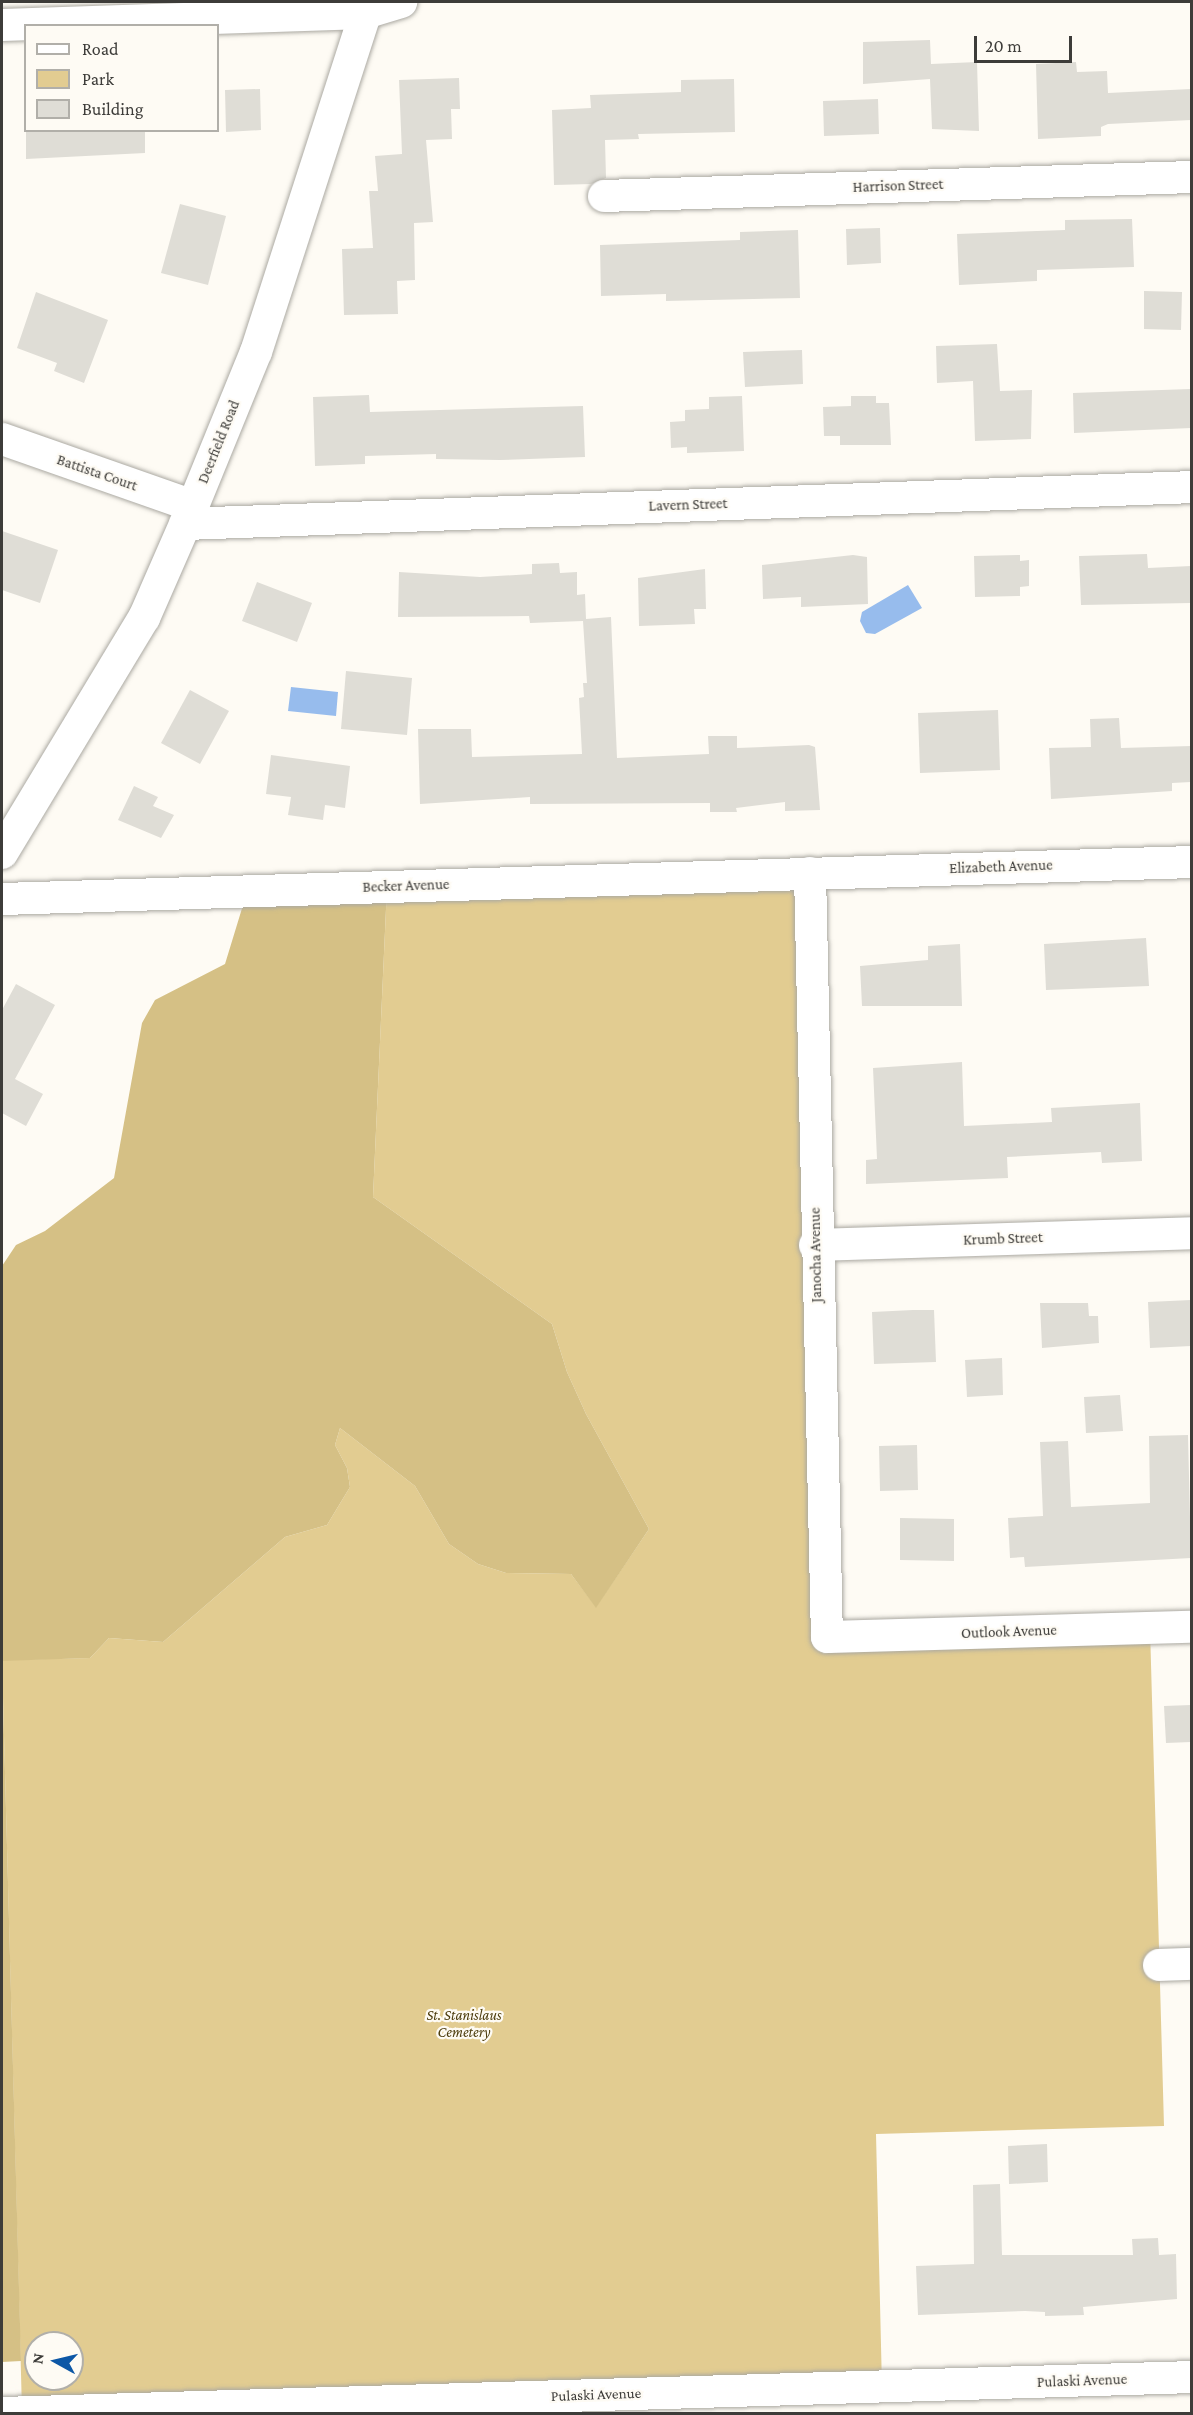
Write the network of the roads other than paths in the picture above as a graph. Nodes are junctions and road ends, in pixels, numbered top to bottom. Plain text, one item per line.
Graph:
1 (401, 2) edge
2 (367, 7) edge
3 (2, 25) edge
4 (1191, 177) edge
5 (604, 196) dead end
6 (2, 439) edge
7 (1191, 487) edge
8 (189, 515) junction
9 (2, 853) edge
10 (1191, 862) edge
11 (810, 873) junction
12 (2, 899) edge
13 (1191, 1233) edge
14 (815, 1245) junction
15 (1191, 1627) edge
16 (827, 1637) joint
17 (1191, 1964) edge
18 (1159, 1965) dead end
19 (1191, 2377) edge
20 (35, 2412) edge
21 (2, 2413) edge

1 - 2 street
2 - 3 street
2 - 8 street, Deerfield Road
4 - 5 street, Harrison Street
6 - 8 street, Battista Court
7 - 8 street, Lavern Street
8 - 9 street, Deerfield Road
10 - 11 street, Elizabeth Avenue
11 - 12 street, Becker Avenue
11 - 14 street, Janocha Avenue
13 - 14 street, Krumb Street
14 - 16 street, Janocha Avenue
15 - 16 street, Outlook Avenue
17 - 18 street
19 - 20 street, Pulaski Avenue
20 - 21 street, Pulaski Avenue

